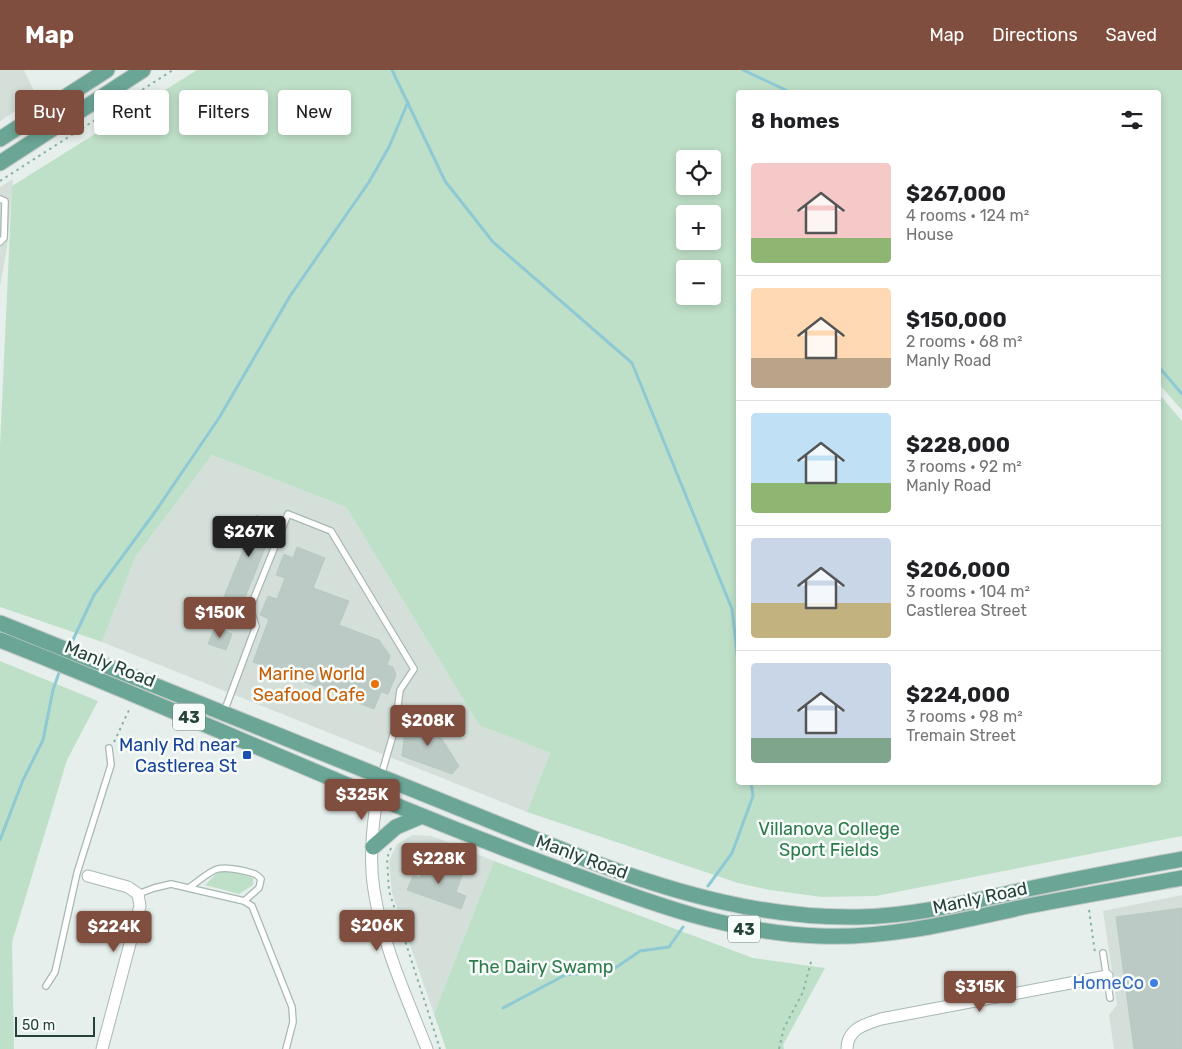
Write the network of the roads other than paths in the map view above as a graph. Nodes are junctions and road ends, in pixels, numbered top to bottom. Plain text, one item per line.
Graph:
1 (107, 70) edge
2 (143, 70) edge
3 (0, 139) edge
4 (0, 163) edge
5 (0, 199) edge
6 (0, 242) edge
7 (0, 623) edge
8 (0, 640) edge
9 (224, 713) junction
10 (109, 748) road end
11 (381, 776) junction
12 (377, 797) junction
13 (422, 816) junction
14 (373, 847) junction
15 (1182, 858) edge
16 (82, 874) junction
17 (1182, 878) edge
18 (190, 887) junction
19 (138, 894) junction
20 (244, 901) junction
21 (1103, 953) dead end
22 (1102, 977) junction
23 (46, 986) dead end
24 (1110, 998) dead end
25 (102, 1049) edge
26 (286, 1049) edge
27 (427, 1049) edge
28 (847, 1049) edge

1 - 3 main road
2 - 4 main road
5 - 6 lane
7 - 9 main road, Manly Road / 43
8 - 12 main road, Manly Road / 43
9 - 11 main road, Manly Road / 43
9 - 11 lane
10 - 16 lane
11 - 12 street
11 - 15 main road, Manly Road / 43
12 - 13 main road, Manly Road / 43
12 - 14 street
13 - 14 main road
13 - 17 main road, Manly Road / 43
14 - 27 street
16 - 19 street
16 - 23 lane
18 - 19 lane
18 - 20 lane
18 - 20 lane
19 - 25 street
20 - 26 lane
21 - 22 lane
22 - 24 lane
22 - 28 street

